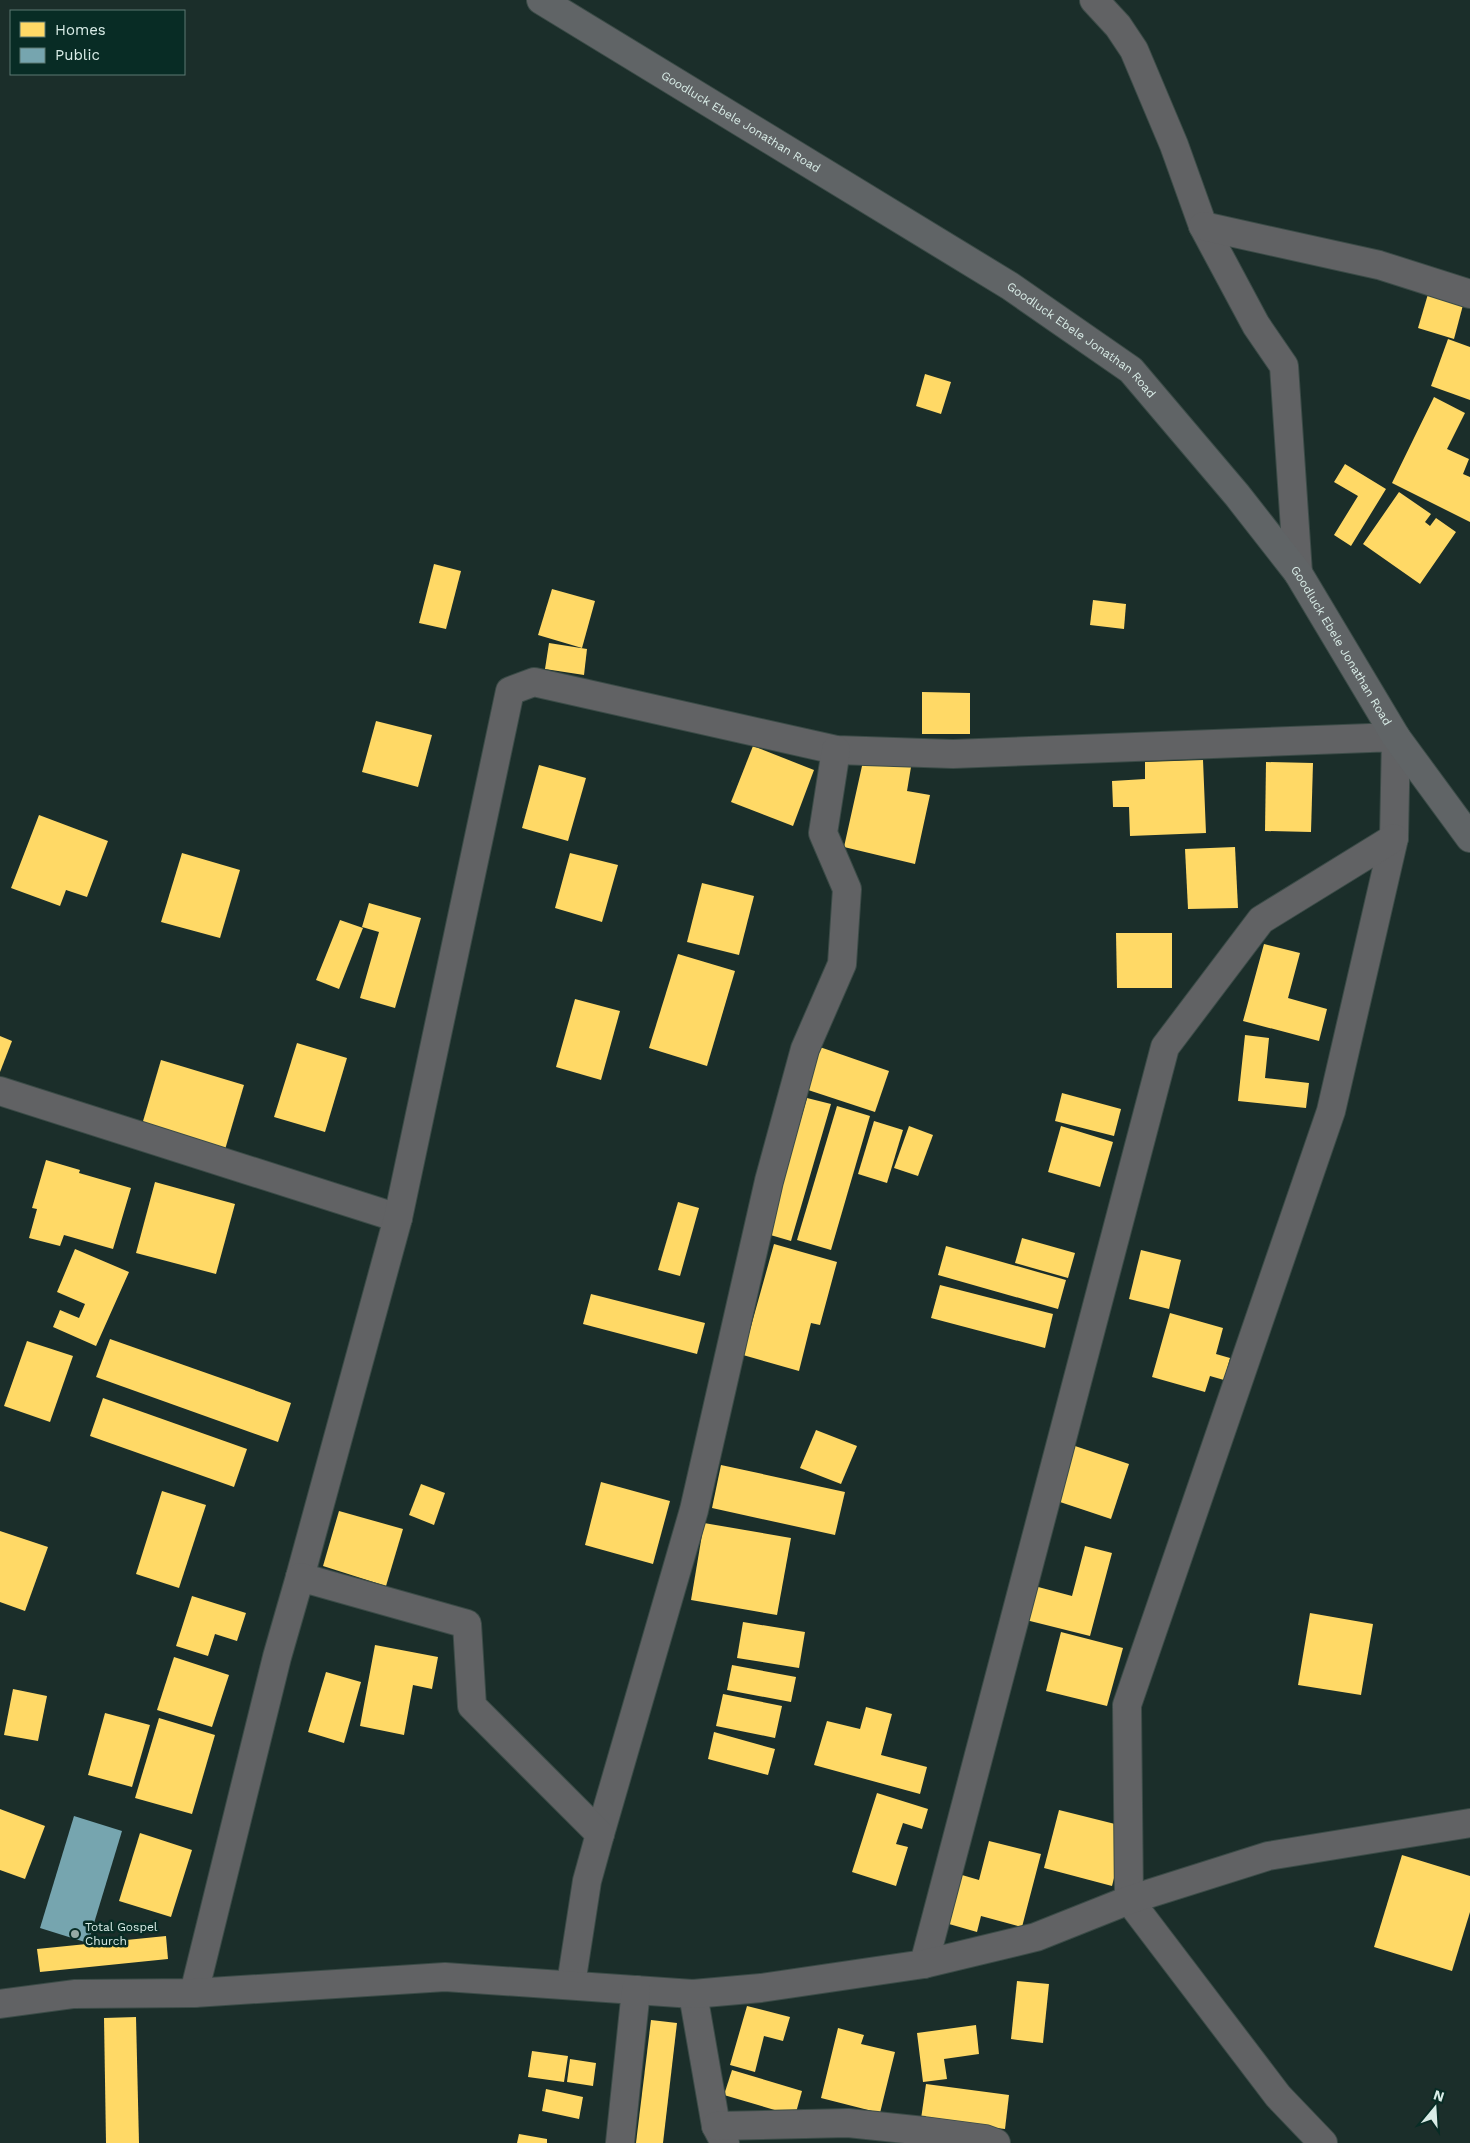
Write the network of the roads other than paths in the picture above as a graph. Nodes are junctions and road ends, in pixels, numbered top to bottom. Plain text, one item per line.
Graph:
1 (541, 0) edge
2 (1094, 0) edge
3 (1203, 226) junction
4 (1470, 294) edge
5 (1298, 573) junction
6 (1396, 737) junction
7 (836, 750) junction
8 (1394, 838) junction
9 (1470, 838) edge
10 (0, 1091) edge
11 (398, 1218) junction
12 (300, 1577) junction
13 (1470, 1823) edge
14 (600, 1834) junction
15 (1130, 1900) junction
16 (924, 1964) junction
17 (571, 1984) junction
18 (636, 1990) junction
19 (194, 1992) junction
20 (693, 1994) junction
21 (0, 2004) edge
22 (720, 2135) edge
23 (620, 2143) edge
24 (996, 2143) edge
25 (1323, 2143) edge

1 - 5 main road, Goodluck Ebele Jonathan Road
2 - 3 street
3 - 4 street
3 - 5 street
5 - 6 main road, Goodluck Ebele Jonathan Road
6 - 7 street
6 - 8 street
6 - 9 main road, Goodluck Ebele Jonathan Road
7 - 11 street
7 - 14 street
8 - 15 street
8 - 16 street
10 - 11 street
11 - 12 street
12 - 14 street
12 - 19 street
13 - 15 street
14 - 17 street
15 - 16 street
15 - 25 street
16 - 20 street
17 - 18 street
17 - 19 street
18 - 20 street
18 - 23 street
19 - 21 street
20 - 22 street
22 - 24 street

